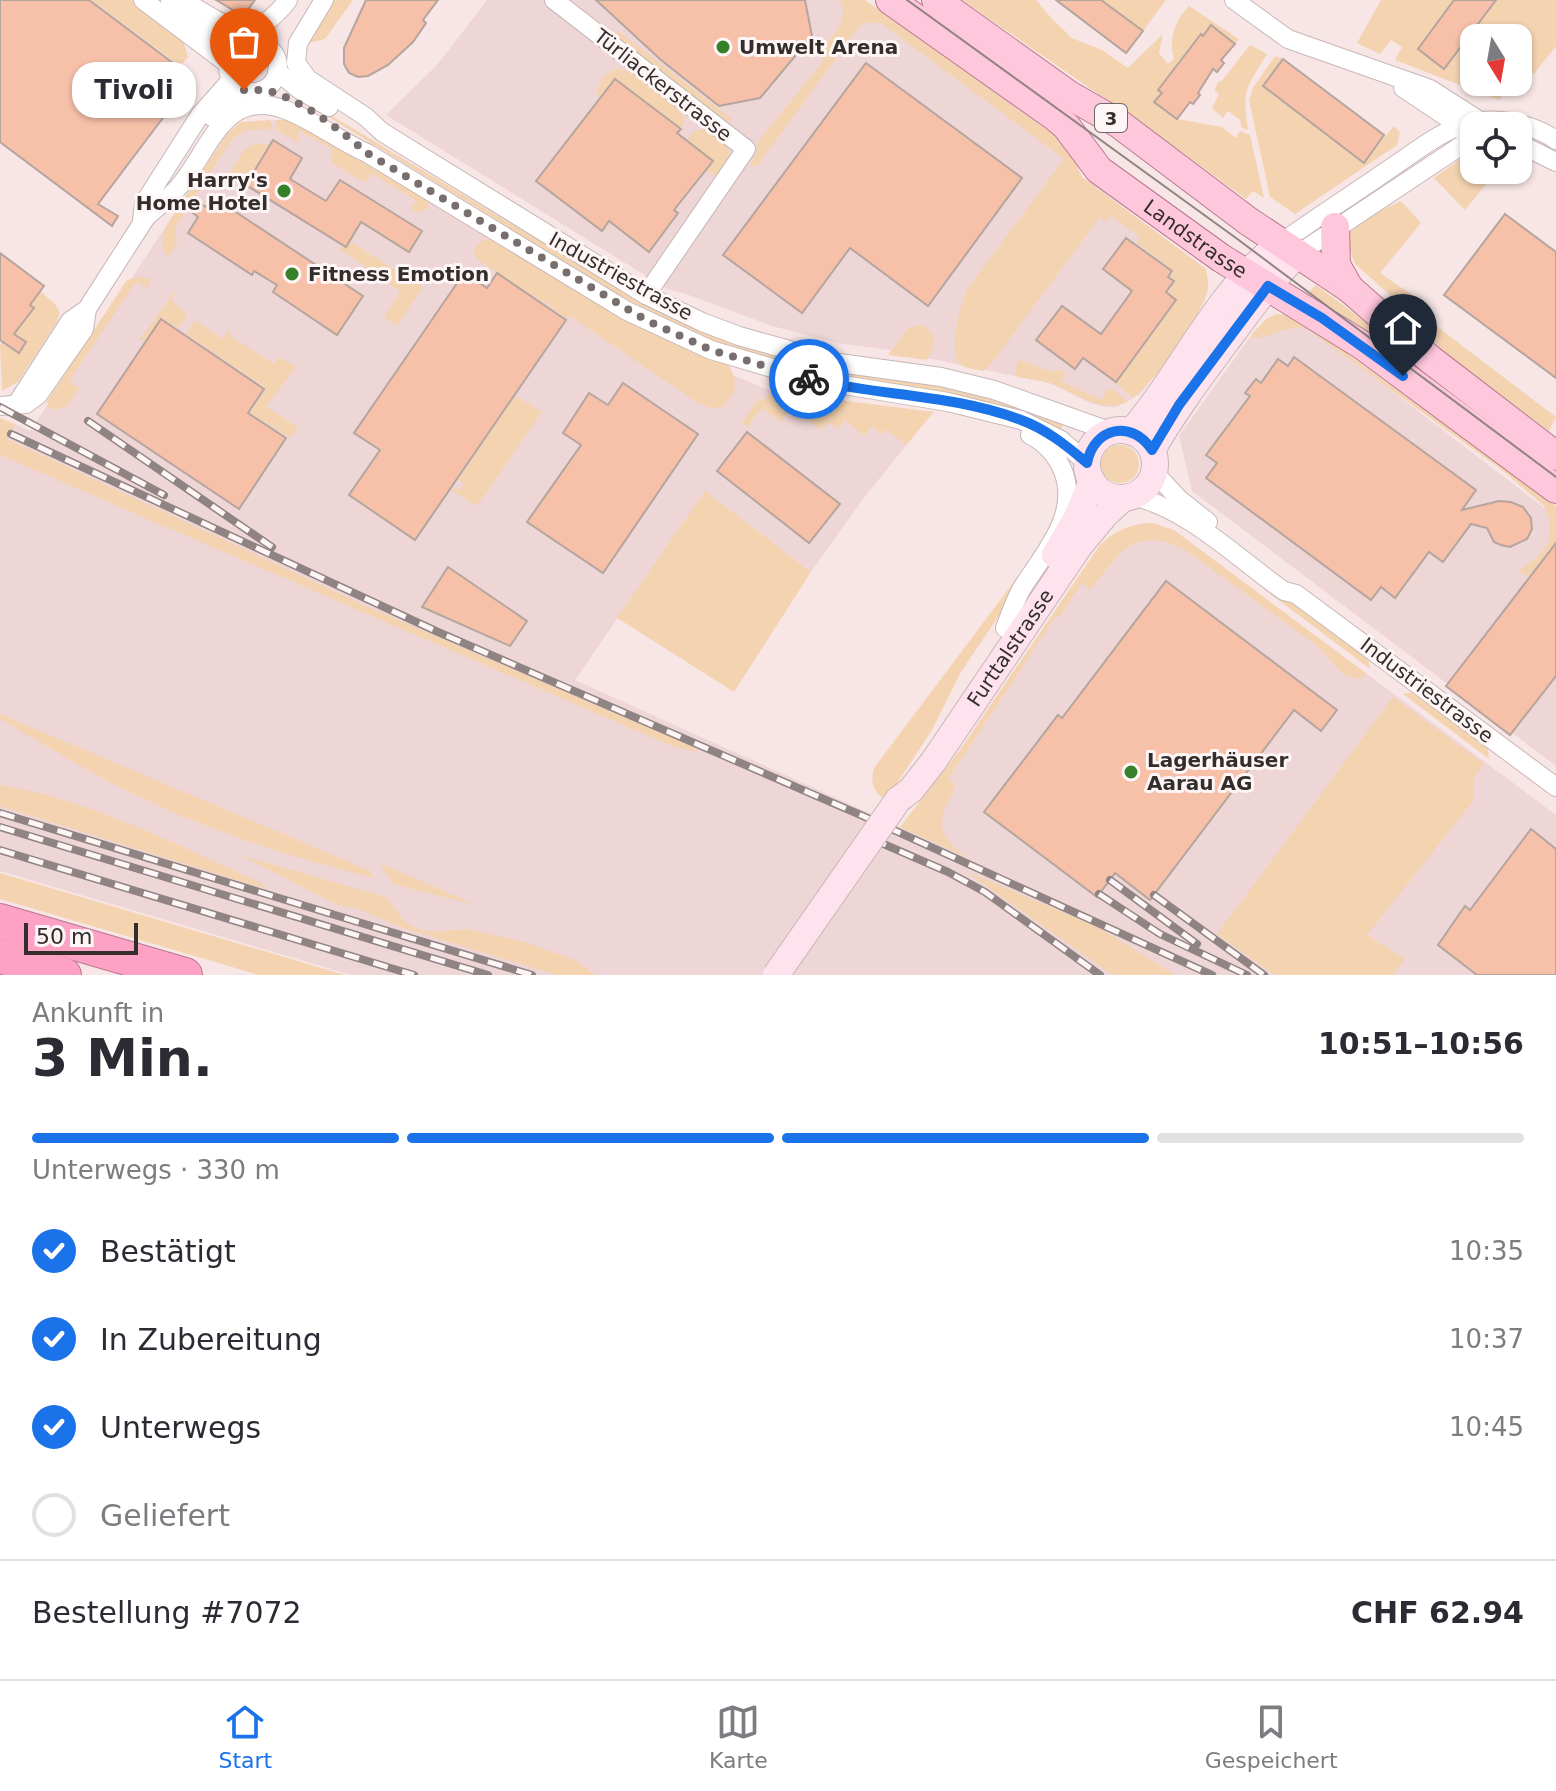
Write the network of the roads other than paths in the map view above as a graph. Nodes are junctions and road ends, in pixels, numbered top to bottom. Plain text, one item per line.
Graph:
1 (143, 0) edge
2 (170, 0) edge
3 (183, 0) edge
4 (288, 0) edge
5 (300, 0) edge
6 (312, 0) edge
7 (324, 0) edge
8 (554, 0) edge
9 (890, 0) edge
10 (936, 0) edge
11 (1234, 0) edge
12 (242, 36) junction
13 (271, 57) junction
14 (1376, 72) junction
15 (245, 86) junction
16 (1462, 112) edge
17 (1458, 127) joint
18 (1532, 128) edge
19 (382, 132) junction
20 (1556, 140) edge
21 (1460, 147) edge
22 (1532, 150) edge
23 (1556, 162) edge
24 (142, 221) junction
25 (1335, 227) junction
26 (1289, 248) junction
27 (1257, 280) junction
28 (1349, 288) junction
29 (646, 295) junction
30 (8, 406) edge
31 (985, 411) junction
32 (1121, 432) junction
33 (1556, 456) edge
34 (1153, 461) junction
35 (1090, 472) junction
36 (1556, 489) edge
37 (1128, 497) junction
38 (1296, 594) junction
39 (1005, 628) junction
40 (1556, 787) edge
41 (898, 800) junction
42 (0, 921) edge
43 (0, 956) edge
44 (64, 975) edge
45 (185, 975) edge
46 (776, 975) edge

1 - 15 street, Industriestrasse
2 - 12 street
3 - 12 street
4 - 12 street
5 - 13 street
6 - 13 street
7 - 19 street, Industriestrasse
8 - 29 street, Türliackerstrasse
9 - 27 main road, Landstrasse / 3
10 - 26 main road, 3
11 - 14 street
12 - 13 street
12 - 15 street
13 - 15 street
13 - 19 street, Industriestrasse
14 - 16 street
14 - 17 street
15 - 24 street
15 - 24 street
15 - 31 street, Industriestrasse
17 - 26 street
18 - 20 street
19 - 29 street, Industriestrasse
21 - 25 street
22 - 23 street
24 - 30 street
25 - 26 street
25 - 28 main road
26 - 27 main road
26 - 28 main road, 3
27 - 32 main road
27 - 34 main road
27 - 36 main road, Landstrasse / 3
28 - 33 main road, 3
29 - 32 street, Industriestrasse
31 - 35 street, Industriestrasse
31 - 39 street, Industriestrasse
32 - 34 main road
32 - 35 main road
34 - 37 main road
34 - 38 street, Industriestrasse
35 - 37 main road
35 - 39 main road, Furttalstrasse
37 - 38 street, Industriestrasse
37 - 41 main road, Furttalstrasse
38 - 40 street, Industriestrasse
39 - 41 main road, Furttalstrasse
41 - 46 main road, Furttalstrasse, bridge
42 - 45 highway
43 - 44 highway

